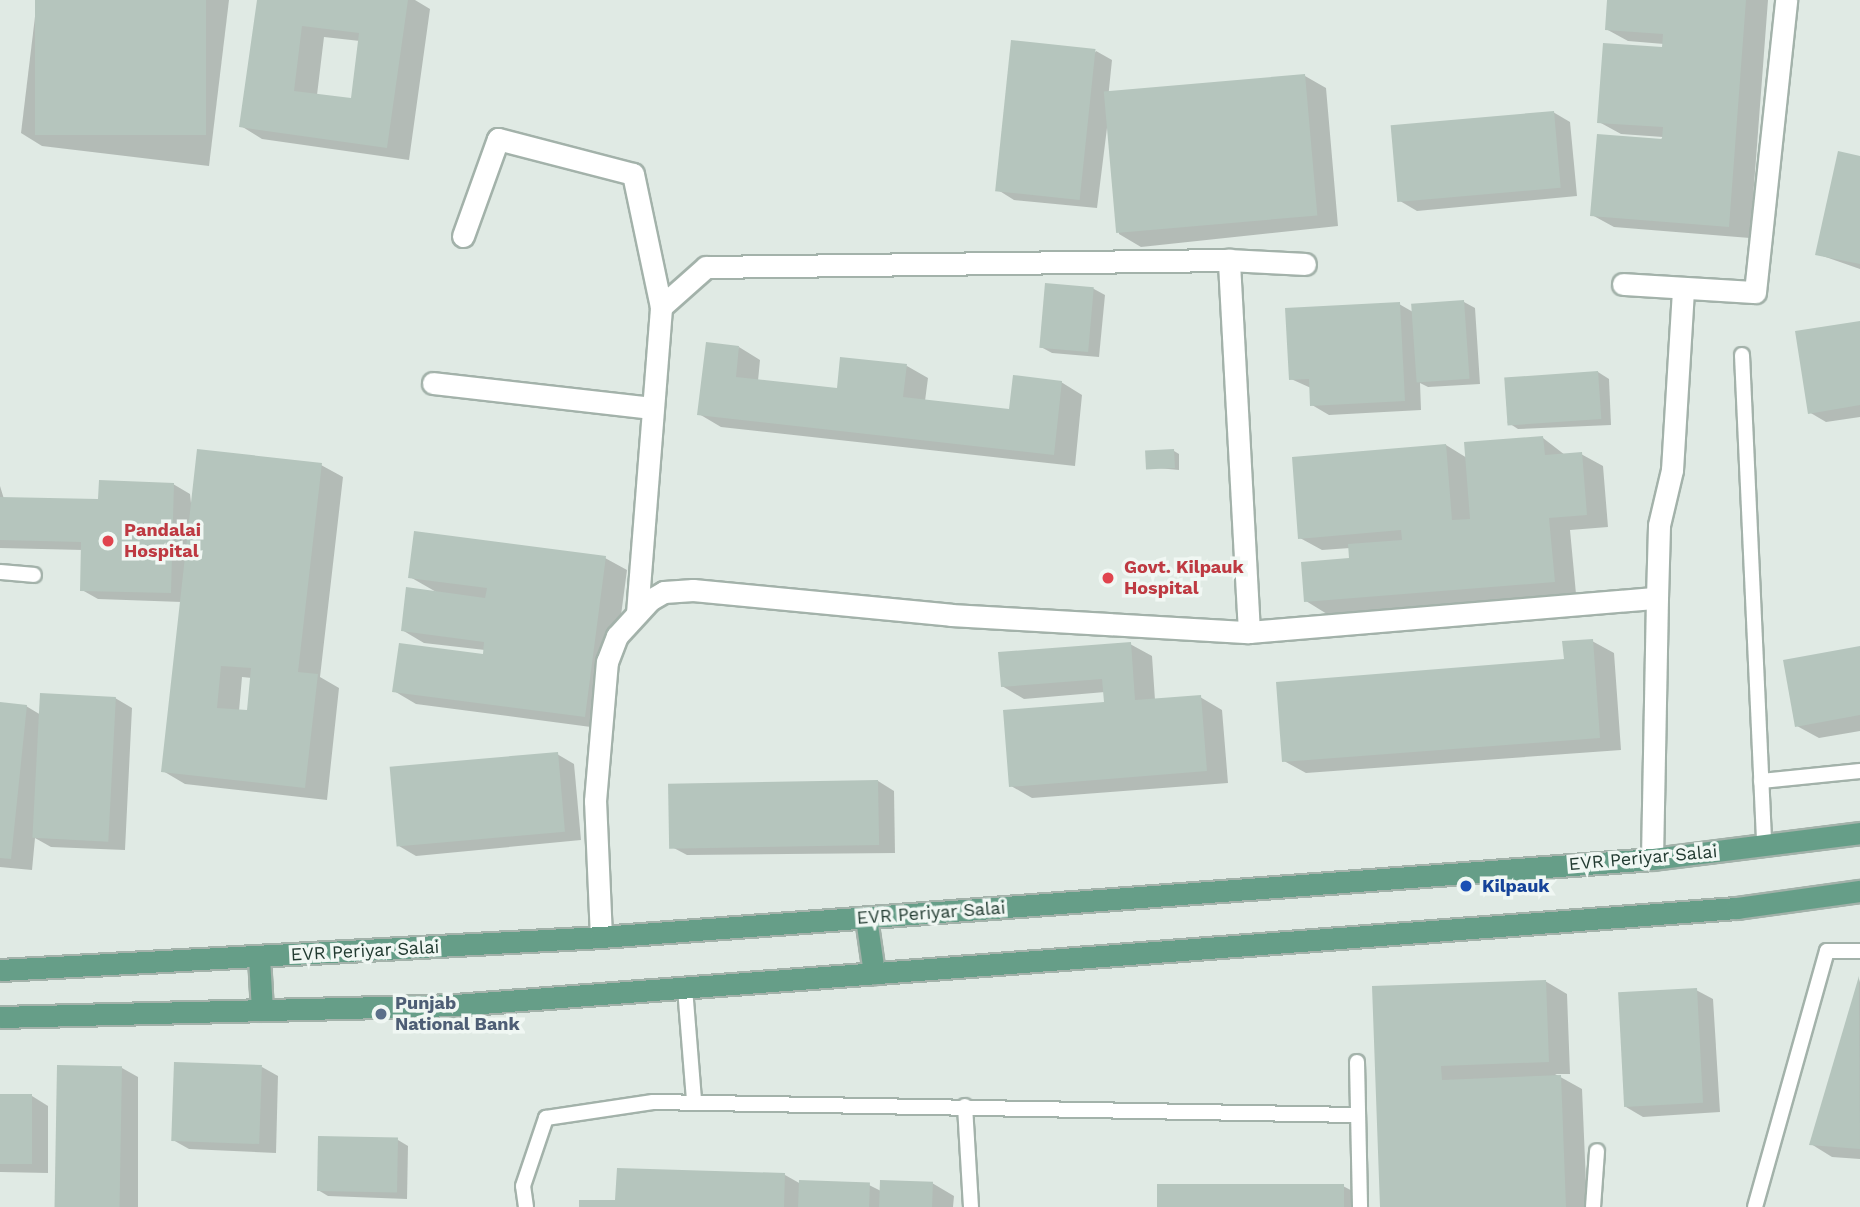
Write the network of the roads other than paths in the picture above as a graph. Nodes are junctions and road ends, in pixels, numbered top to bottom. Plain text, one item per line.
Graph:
1 (1786, 0) edge
2 (463, 236) dead end
3 (1229, 260) junction
4 (1305, 264) dead end
5 (1623, 284) dead end
6 (1683, 288) junction
7 (661, 307) junction
8 (1742, 355) dead end
9 (433, 383) dead end
10 (653, 408) junction
11 (0, 572) edge
12 (34, 575) dead end
13 (1657, 598) junction
14 (637, 613) junction
15 (1249, 632) junction
16 (1860, 771) edge
17 (1761, 781) junction
18 (1860, 833) edge
19 (1764, 845) junction
20 (1652, 859) junction
21 (1860, 891) edge
22 (866, 918) junction
23 (601, 937) junction
24 (1860, 950) edge
25 (259, 957) junction
26 (0, 970) edge
27 (874, 973) junction
28 (685, 988) junction
29 (262, 1010) junction
30 (0, 1017) edge
31 (1357, 1062) dead end
32 (694, 1101) junction
33 (965, 1106) junction
34 (1359, 1115) junction
35 (1597, 1151) dead end
36 (526, 1207) edge
37 (971, 1207) edge
38 (1360, 1207) edge
39 (1592, 1207) edge
40 (1755, 1207) edge

1 - 6 street
2 - 7 street
3 - 4 street
3 - 7 street
3 - 15 street
5 - 6 street
6 - 13 street
7 - 10 street
8 - 17 lane
9 - 10 street
10 - 14 street
11 - 12 lane
13 - 15 street
13 - 20 street
14 - 15 street
14 - 23 street
16 - 17 lane
17 - 19 lane
18 - 19 main road, EVR Periyar Salai
19 - 20 main road, EVR Periyar Salai
20 - 22 main road, EVR Periyar Salai
21 - 27 main road
22 - 23 main road, EVR Periyar Salai
22 - 27 main road
23 - 25 main road, EVR Periyar Salai
24 - 40 lane
25 - 26 main road, EVR Periyar Salai
25 - 29 main road
27 - 28 main road
28 - 29 main road
28 - 32 lane
29 - 30 main road
31 - 34 lane
32 - 33 lane
32 - 36 lane
33 - 34 lane
33 - 37 lane
34 - 38 lane
35 - 39 lane

